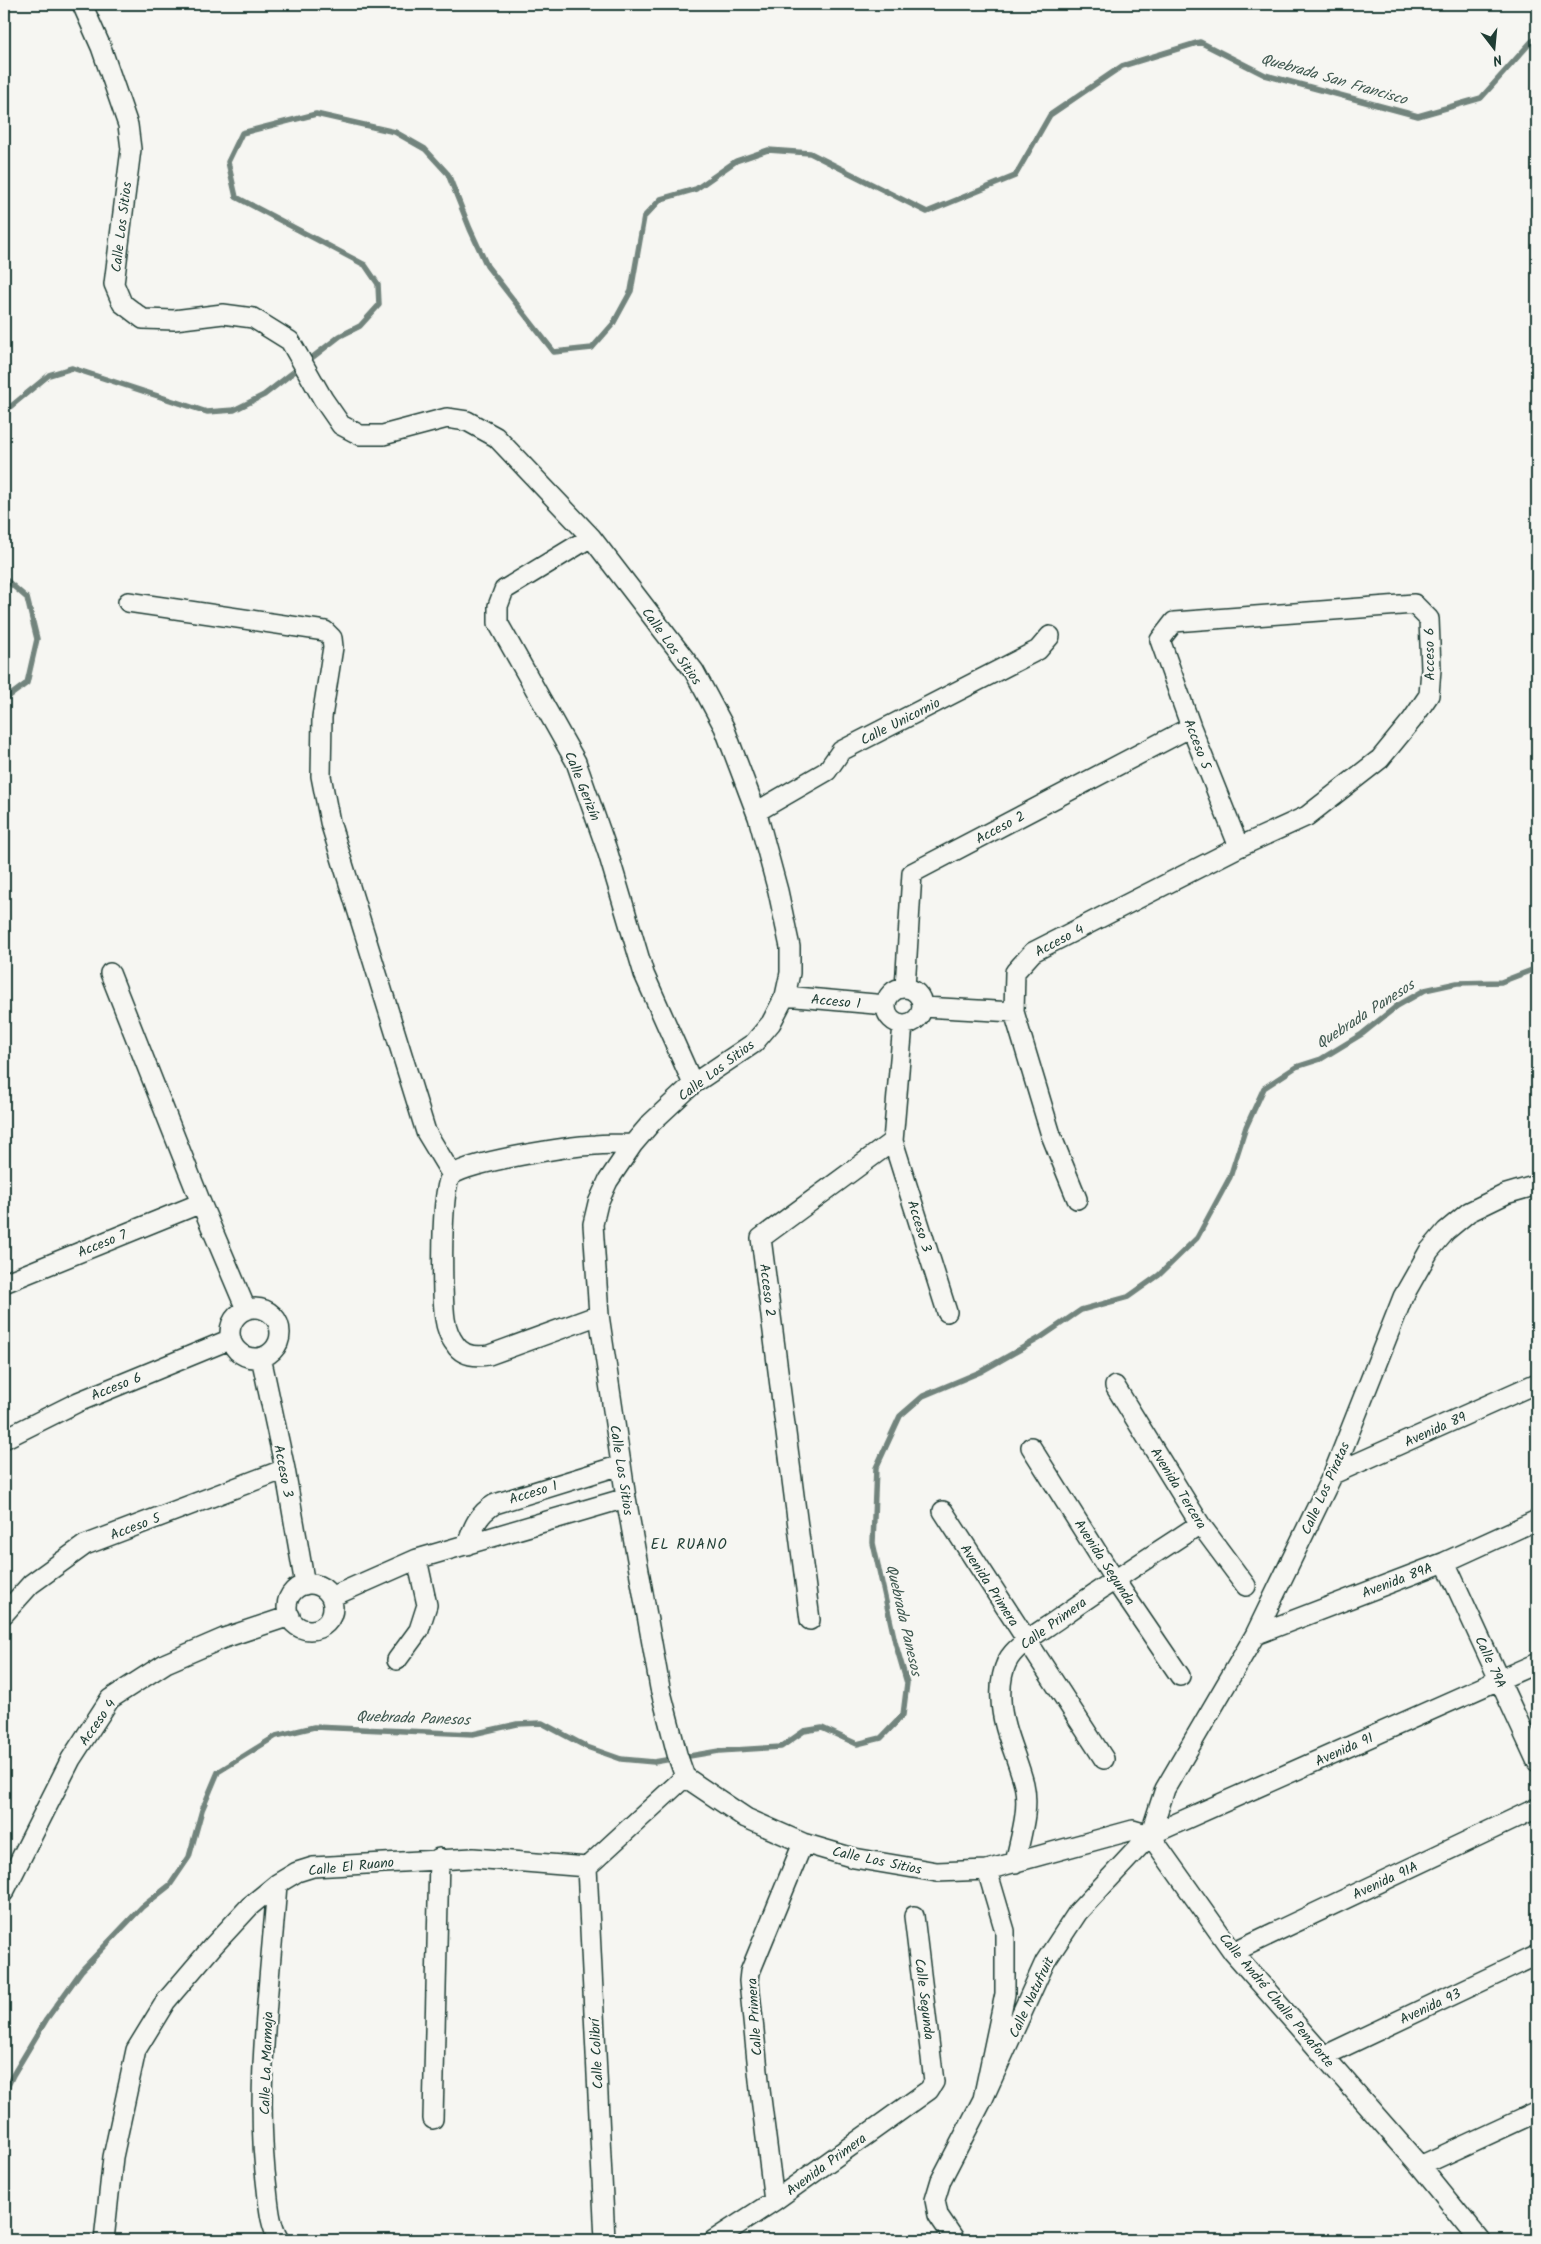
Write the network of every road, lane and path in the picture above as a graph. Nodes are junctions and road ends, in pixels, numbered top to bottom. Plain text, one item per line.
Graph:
1 (82, 4) edge
2 (591, 537) junction
3 (128, 602) dead end
4 (1050, 636) dead end
5 (1160, 640) joint
6 (1191, 727) junction
7 (756, 812) junction
8 (1240, 847) junction
9 (110, 973) dead end
10 (905, 988) junction
11 (785, 996) junction
12 (886, 1005) junction
13 (922, 1007) junction
14 (1014, 1012) junction
15 (903, 1024) junction
16 (693, 1084) junction
17 (893, 1141) junction
18 (633, 1144) junction
19 (452, 1175) junction
20 (1537, 1185) edge
21 (1077, 1199) dead end
22 (201, 1204) junction
23 (4, 1282) edge
24 (246, 1309) junction
25 (947, 1312) dead end
26 (599, 1315) junction
27 (231, 1339) junction
28 (261, 1357) junction
29 (1537, 1383) edge
30 (1115, 1386) dead end
31 (4, 1439) edge
32 (1031, 1447) dead end
33 (621, 1464) junction
34 (285, 1469) junction
35 (1333, 1474) junction
36 (626, 1498) junction
37 (943, 1511) dead end
38 (1537, 1520) edge
39 (1200, 1524) junction
40 (467, 1545) junction
41 (417, 1559) junction
42 (1445, 1562) junction
43 (1114, 1579) junction
44 (305, 1585) junction
45 (1246, 1586) dead end
46 (331, 1598) junction
47 (4, 1614) edge
48 (290, 1616) junction
49 (810, 1620) dead end
50 (1255, 1635) junction
51 (1027, 1642) junction
52 (397, 1660) dead end
53 (1537, 1663) edge
54 (1180, 1676) dead end
55 (1500, 1680) junction
56 (1104, 1759) dead end
57 (1537, 1762) edge
58 (685, 1777) junction
59 (1537, 1808) edge
60 (1150, 1835) junction
61 (803, 1843) junction
62 (439, 1858) junction
63 (1015, 1863) junction
64 (586, 1867) junction
65 (987, 1870) junction
66 (277, 1884) junction
67 (4, 1892) edge
68 (914, 1916) dead end
69 (1233, 1952) junction
70 (1537, 1955) edge
71 (1324, 2056) junction
72 (934, 2082) joint
73 (982, 2099) junction
74 (1537, 2112) edge
75 (434, 2119) dead end
76 (1420, 2166) junction
77 (774, 2201) junction
78 (104, 2240) edge
79 (279, 2240) edge
80 (605, 2240) edge
81 (714, 2240) edge
82 (954, 2240) edge
83 (1480, 2240) edge

1 - 2 street, Calle Los Sitios
2 - 7 street, Calle Los Sitios
2 - 16 street, Calle Gerizín
3 - 19 street
4 - 7 street, Calle Unicornio
5 - 6 street, Acceso 5
5 - 8 street, Acceso 6
6 - 8 street, Acceso 5
6 - 10 street, Acceso 2
7 - 11 street, Calle Los Sitios
8 - 14 street, Acceso 4
9 - 22 street
10 - 12 street
10 - 13 street
11 - 12 street, Acceso 1
11 - 16 street, Calle Los Sitios
12 - 15 street
13 - 14 street
13 - 15 street
14 - 21 street, Acceso 4
15 - 17 street
16 - 18 street, Calle Los Sitios
17 - 25 street, Acceso 3
17 - 49 street, Acceso 2
18 - 19 street
18 - 26 street, Calle Los Sitios
19 - 26 street
20 - 35 street, Calle Los Piratas
22 - 23 street, Acceso 7
22 - 24 street
24 - 27 street
24 - 28 street
26 - 33 street, Calle Los Sitios
27 - 28 street
27 - 31 street, Acceso 6
28 - 34 street, Acceso 3
29 - 35 street, Avenida 89
30 - 39 street, Avenida Tercera
32 - 43 street, Avenida Segunda
33 - 36 street, Calle Los Sitios
33 - 40 street, Acceso 1
34 - 44 street, Acceso 3
34 - 47 street, Acceso 5
35 - 50 street, Calle Los Piratas
36 - 40 street
36 - 58 street, Calle Los Sitios
37 - 51 street, Avenida Primera
38 - 42 street, Avenida 89A
39 - 43 street, Calle Primera
39 - 45 street, Avenida Tercera
40 - 41 street
41 - 46 street
41 - 52 street
42 - 50 street, Avenida 89A
42 - 55 street, Calle 79A
43 - 51 street, Calle Primera
43 - 54 street, Avenida Segunda
44 - 46 street
44 - 48 street
46 - 48 street
48 - 67 street, Acceso 4
50 - 60 street, Calle Los Piratas
51 - 56 street, Avenida Primera
51 - 63 street, Calle Primera
53 - 55 street, Avenida 91
55 - 57 street, Calle 79A
55 - 60 street, Avenida 91
58 - 61 street, Calle Los Sitios
58 - 64 street
59 - 69 street, Avenida 91A
60 - 63 street
60 - 69 street, Calle André Challe Penaforte
60 - 73 street, Calle Natufruit
61 - 65 street, Calle Los Sitios
61 - 77 street, Calle Primera
62 - 64 street, Calle El Ruano
62 - 66 street, Calle El Ruano
62 - 75 street
63 - 65 street
64 - 80 street, Calle Colibrí
65 - 73 street
66 - 78 street, Calle El Ruano
66 - 79 street, Calle La Marmaja
68 - 72 street, Calle Segunda
69 - 71 street, Calle André Challe Penaforte
70 - 71 street, Avenida 93
71 - 76 street, Calle André Challe Penaforte
72 - 77 street, Avenida Primera
73 - 82 street
74 - 76 street
76 - 83 street, Calle André Challe Penaforte
77 - 81 street, Avenida Primera

